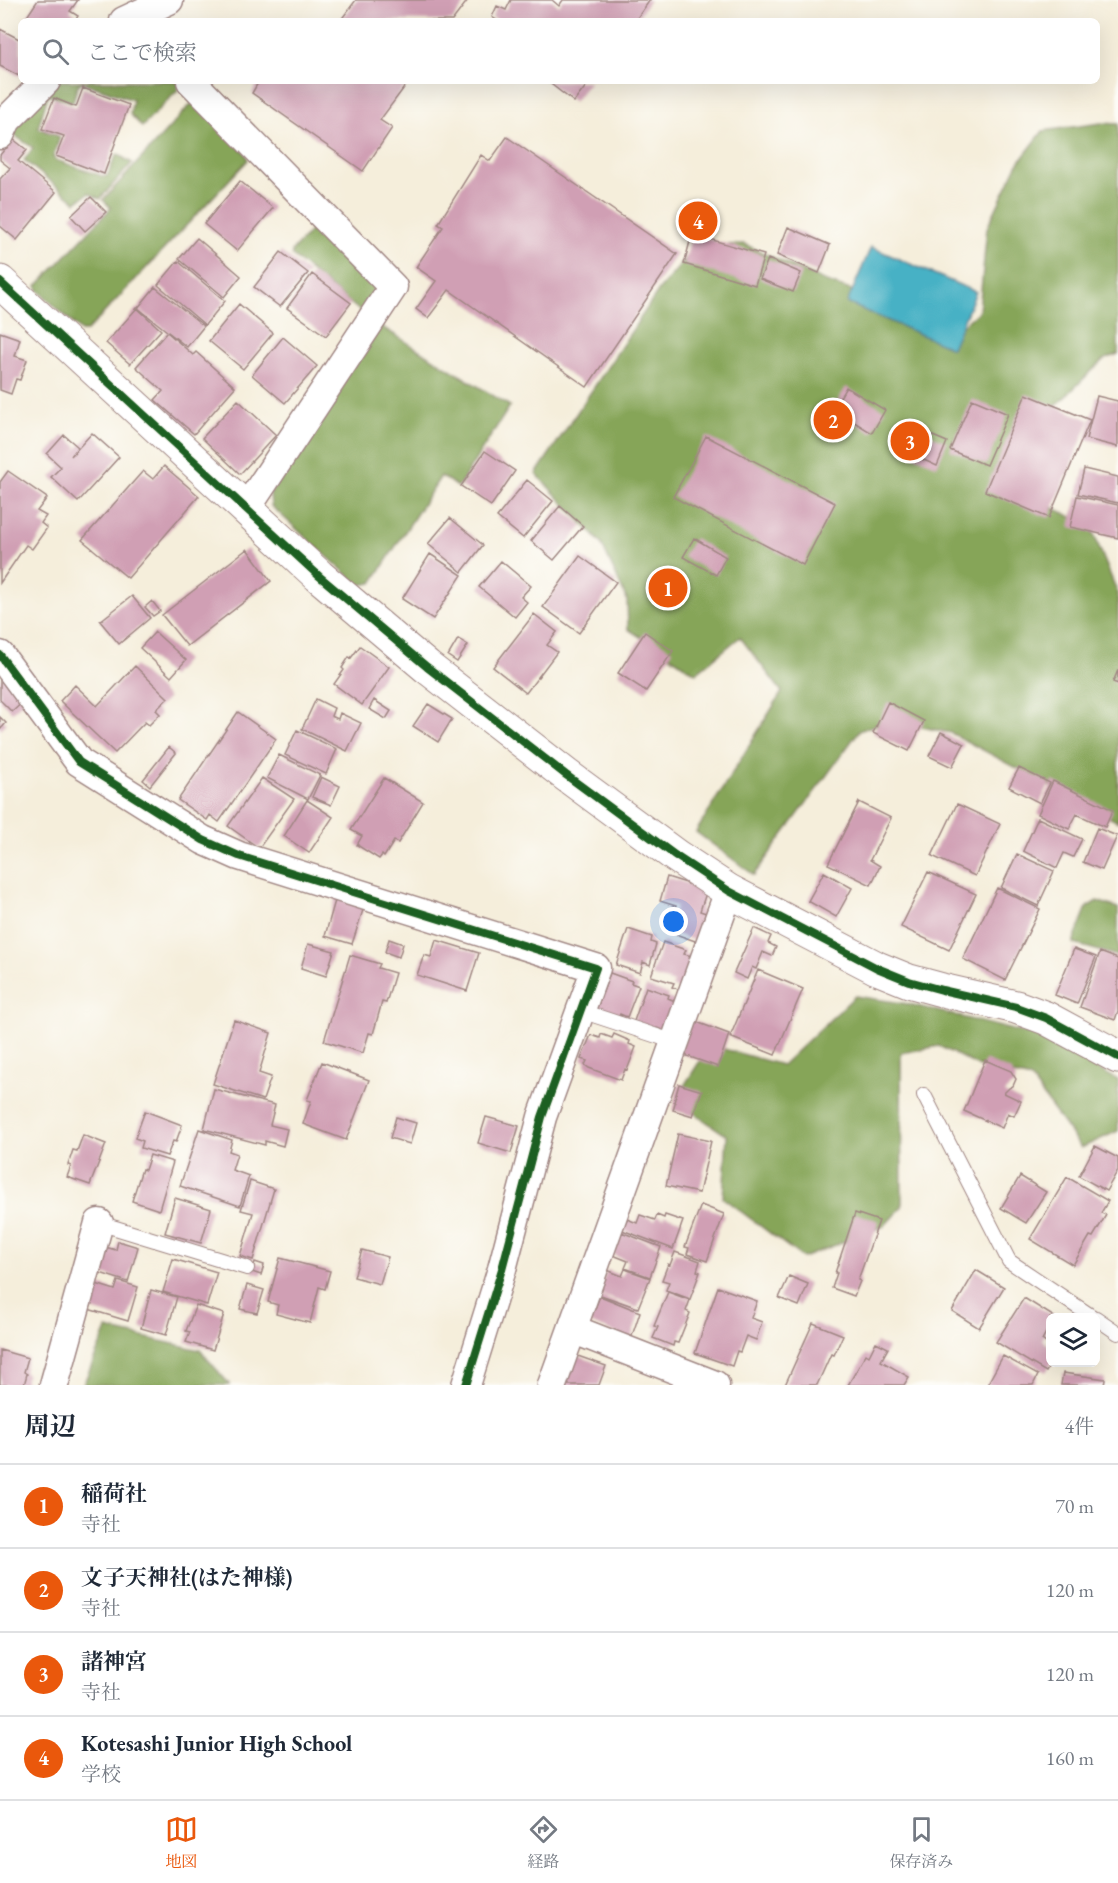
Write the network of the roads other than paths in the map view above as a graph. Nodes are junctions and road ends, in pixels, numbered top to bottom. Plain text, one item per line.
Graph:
1 (169, 0) edge
2 (132, 18) edge
3 (43, 84) edge
4 (194, 84) edge
5 (0, 135) edge
6 (0, 282) edge
7 (246, 509) junction
8 (0, 655) edge
9 (729, 891) junction
10 (581, 1011) junction
11 (675, 1042) junction
12 (1118, 1057) edge
13 (924, 1095) dead end
14 (99, 1223) joint
15 (247, 1268) dead end
16 (1087, 1313) edge
17 (1100, 1321) edge
18 (572, 1329) junction
19 (1118, 1333) edge
20 (54, 1385) edge
21 (466, 1385) edge
22 (552, 1385) edge
23 (715, 1385) edge

1 - 2 street
3 - 5 street
4 - 7 street
6 - 7 street
7 - 9 street
8 - 10 street
9 - 11 street
9 - 12 street
10 - 11 lane
10 - 21 street
11 - 18 street
13 - 16 lane
14 - 15 lane
14 - 20 street
17 - 19 lane
18 - 22 street
18 - 23 street

